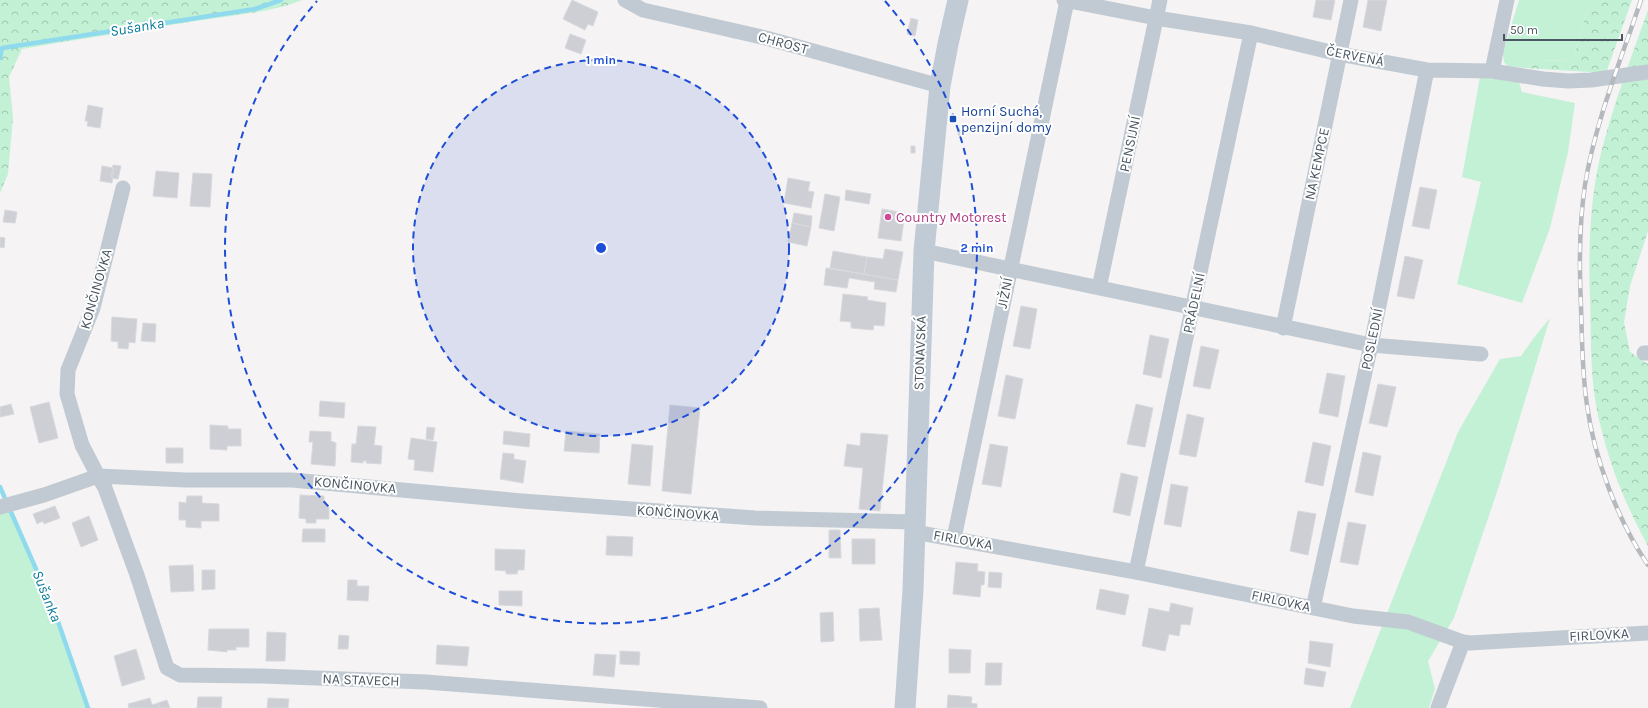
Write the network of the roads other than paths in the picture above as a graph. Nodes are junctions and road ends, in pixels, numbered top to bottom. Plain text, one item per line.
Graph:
1 (625, 0) edge
2 (958, 0) edge
3 (1066, 0) edge
4 (1160, 0) edge
5 (1351, 0) edge
6 (1508, 0) edge
7 (1156, 18) junction
8 (1251, 33) junction
9 (1339, 54) junction
10 (1427, 70) junction
11 (1492, 71) junction
12 (1648, 72) edge
13 (940, 86) junction
14 (123, 188) dead end
15 (924, 251) junction
16 (1009, 270) junction
17 (1100, 288) junction
18 (1193, 307) junction
19 (1283, 328) junction
20 (1371, 345) junction
21 (1480, 354) dead end
22 (98, 476) junction
23 (6, 506) edge
24 (914, 527) junction
25 (954, 538) junction
26 (1136, 572) junction
27 (1313, 608) junction
28 (1648, 632) edge
29 (1463, 642) junction
30 (760, 708) edge
31 (905, 708) edge
32 (1438, 708) edge

1 - 13 street, CHROST
2 - 13 main road, STONAVSKÁ
3 - 7 street, ČERVENÁ
3 - 16 street, JIŽNÍ
4 - 7 street, PENSIJNÍ
5 - 9 street, NA KEMPCE
6 - 11 street
7 - 8 street, ČERVENÁ
7 - 17 street, PENSIJNÍ
8 - 9 street, ČERVENÁ
8 - 18 street, PRÁDELNÍ
9 - 10 street, ČERVENÁ
9 - 19 street, NA KEMPCE
10 - 11 street, ČERVENÁ
10 - 20 street, POSLEDNÍ
11 - 12 street, ČERVENÁ
13 - 15 main road, STONAVSKÁ
14 - 22 street, KONČINOVKA
15 - 16 street
15 - 24 main road, STONAVSKÁ
16 - 17 street
16 - 25 street, JIŽNÍ
17 - 18 street
18 - 19 street
18 - 26 street, PRÁDELNÍ
19 - 20 street
20 - 21 street
20 - 27 street, POSLEDNÍ
22 - 23 street
22 - 24 street, KONČINOVKA
22 - 30 street, NA STAVECH
24 - 25 street, FIRLOVKA
24 - 31 main road, STONAVSKÁ
25 - 26 street, FIRLOVKA
26 - 27 street, FIRLOVKA
27 - 29 street, FIRLOVKA
28 - 29 street, FIRLOVKA
29 - 32 street

